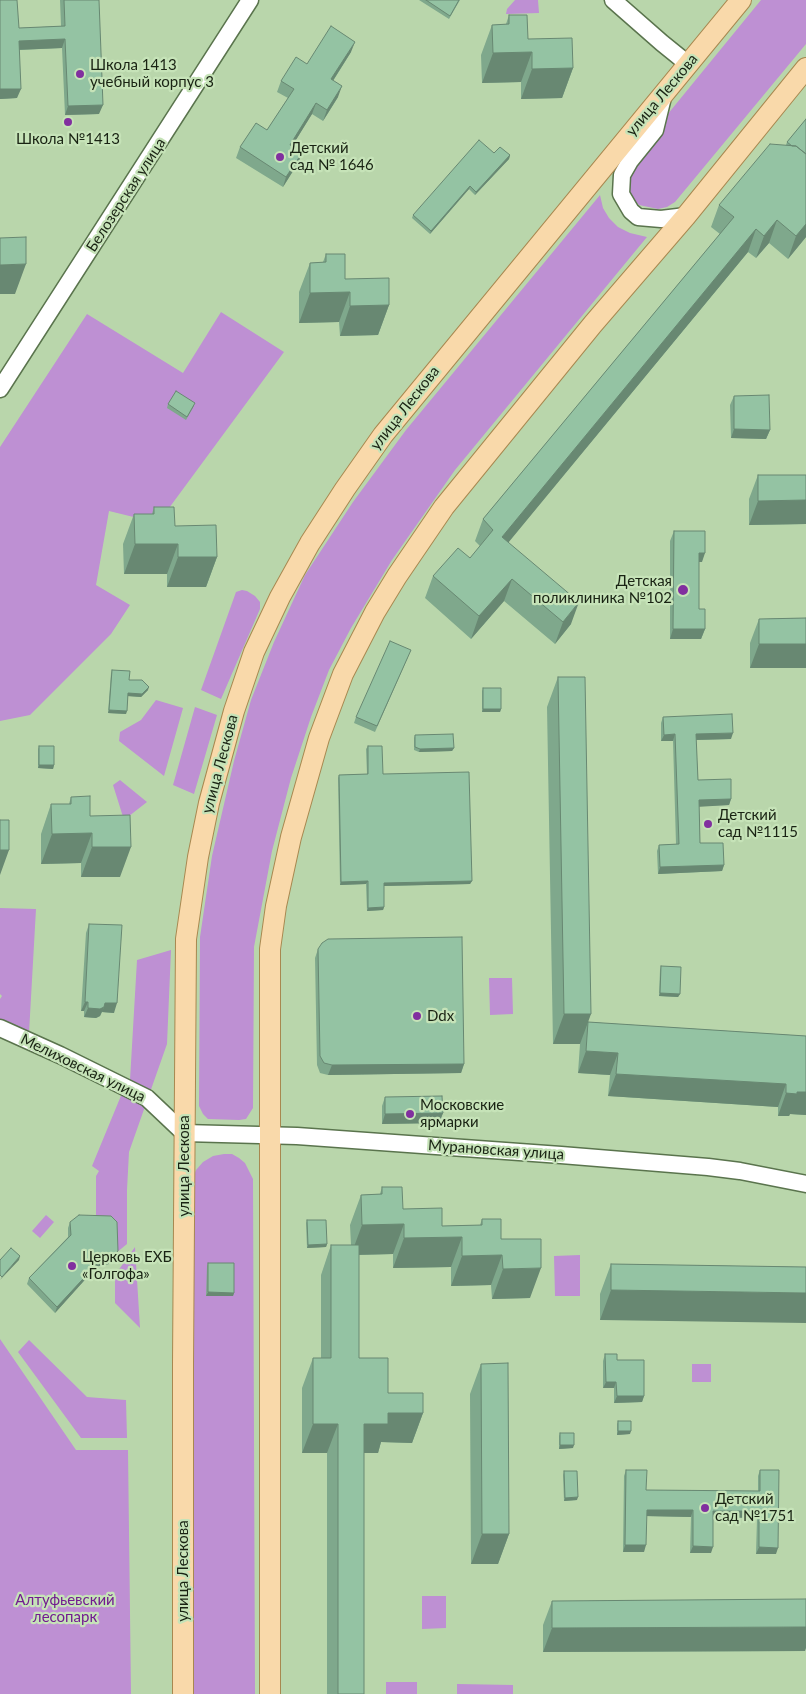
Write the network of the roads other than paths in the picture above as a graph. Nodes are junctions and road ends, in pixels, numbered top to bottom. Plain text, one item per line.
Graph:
1 (250, 0) edge
2 (613, 0) edge
3 (740, 0) edge
4 (688, 64) junction
5 (806, 68) edge
6 (665, 91) junction
7 (686, 216) junction
8 (0, 389) edge
9 (0, 1028) edge
10 (184, 1133) junction
11 (269, 1135) junction
12 (806, 1184) edge
13 (183, 1694) edge
14 (270, 1694) edge

1 - 8 street, Белозерская улица
2 - 4 street
3 - 4 main road, улица Лескова
4 - 6 main road, улица Лескова
5 - 7 main road
6 - 7 street
6 - 10 main road, улица Лескова
7 - 11 main road
9 - 10 street, Мелиховская улица
10 - 11 street, Мурановская улица
10 - 13 main road, улица Лескова
11 - 12 street, Мурановская улица
11 - 14 main road

